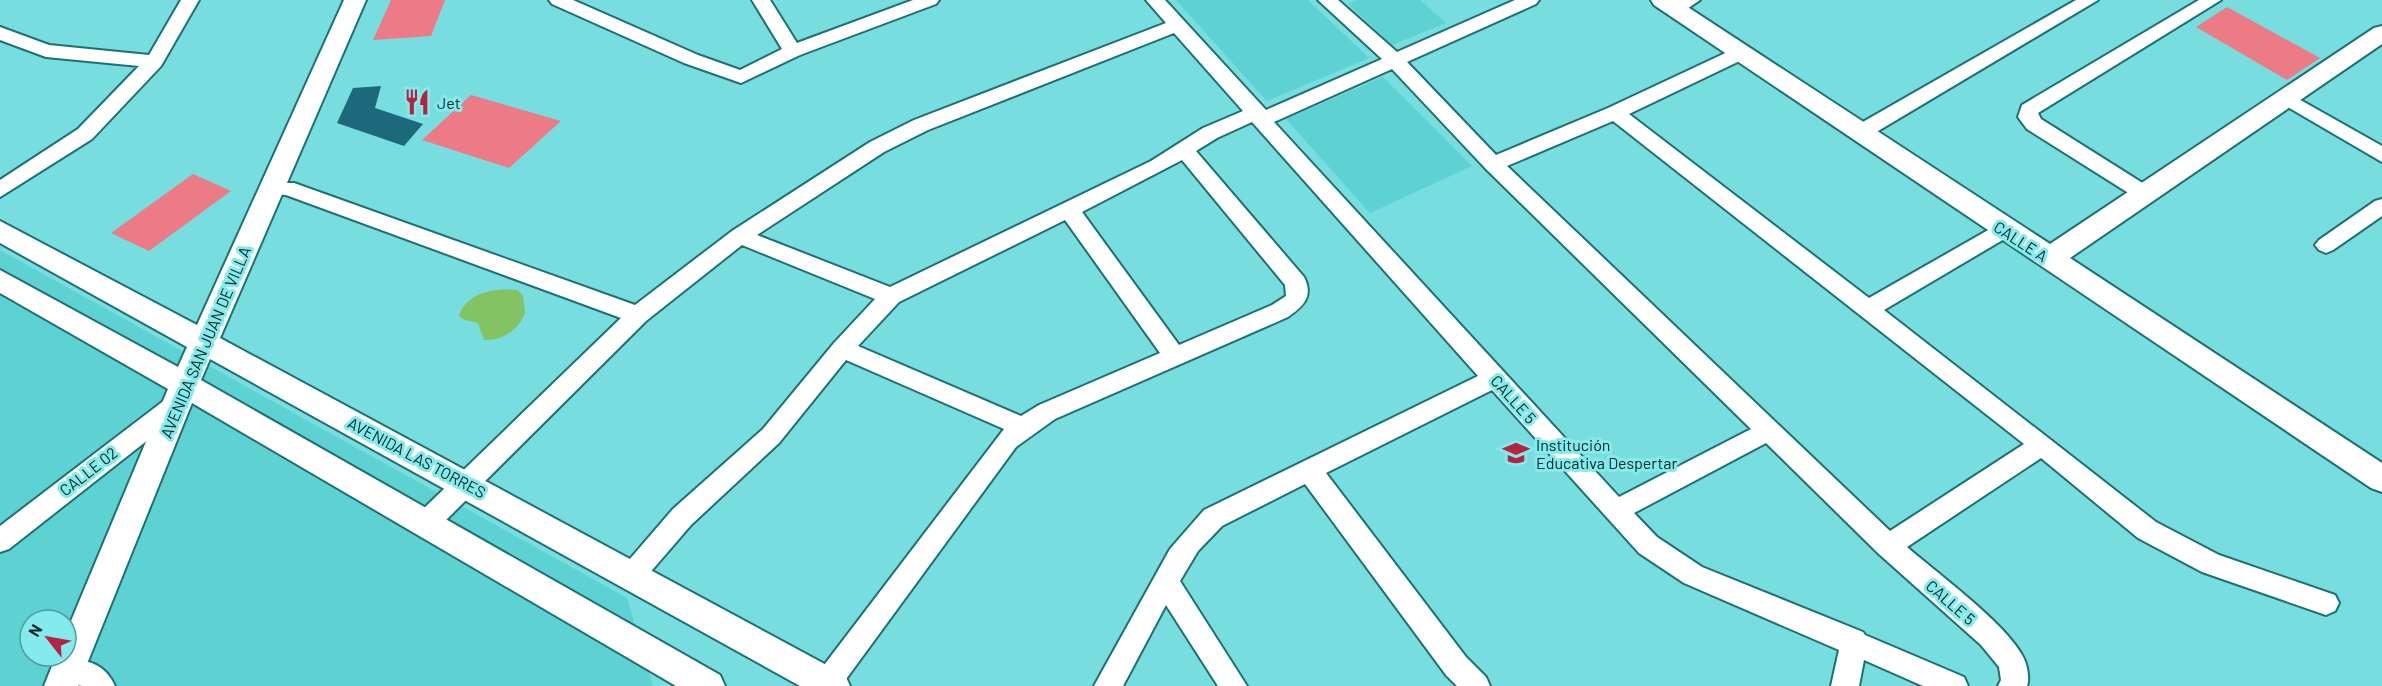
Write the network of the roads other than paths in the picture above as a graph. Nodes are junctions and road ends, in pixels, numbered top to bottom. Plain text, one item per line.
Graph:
1 (190, 0) edge
2 (355, 0) edge
3 (368, 0) edge
4 (558, 0) edge
5 (761, 0) edge
6 (930, 0) edge
7 (1155, 0) edge
8 (1328, 0) edge
9 (1530, 0) edge
10 (2089, 0) edge
11 (2212, 0) edge
12 (1676, 3) edge
13 (1178, 25) junction
14 (0, 33) edge
15 (2382, 33) edge
16 (793, 51) junction
17 (1741, 53) junction
18 (1395, 61) junction
19 (154, 62) junction
20 (2289, 99) junction
21 (1615, 113) junction
22 (1260, 116) junction
23 (1861, 132) junction
24 (1184, 150) junction
25 (2382, 154) edge
26 (1493, 164) junction
27 (280, 188) junction
28 (0, 190) edge
29 (2145, 194) junction
30 (2382, 206) edge
31 (1069, 210) junction
32 (2004, 230) junction
33 (0, 231) edge
34 (739, 236) junction
35 (2326, 245) dead end
36 (2048, 259) junction
37 (0, 280) edge
38 (891, 296) junction
39 (1866, 310) junction
40 (638, 315) junction
41 (210, 345) junction
42 (842, 348) junction
43 (1175, 357) junction
44 (1495, 378) junction
45 (186, 394) junction
46 (1023, 427) junction
47 (1768, 431) junction
48 (2042, 445) junction
49 (1309, 470) junction
50 (2382, 479) edge
51 (465, 483) junction
52 (1615, 511) junction
53 (427, 522) junction
54 (0, 541) edge
55 (1888, 546) junction
56 (632, 575) junction
57 (1166, 582) junction
58 (2326, 603) dead end
59 (1854, 641) junction
60 (80, 681) edge
61 (829, 685) edge
62 (708, 686) edge
63 (1108, 686) edge
64 (1233, 686) edge
65 (1476, 686) edge
66 (1845, 686) edge
67 (1954, 686) edge
68 (2012, 686) edge

1 - 19 street
2 - 27 street, AVENIDA SAN JUAN DE VILLA
3 - 27 street, AVENIDA SAN JUAN DE VILLA
4 - 16 street
5 - 16 street
6 - 16 street
7 - 13 street, CALLE 5
8 - 18 street, CALLE 5
9 - 18 street
10 - 23 street
11 - 29 street
12 - 17 street, CALLE A
13 - 22 street, CALLE 5
13 - 34 street
14 - 19 street
15 - 20 street
17 - 21 street
17 - 23 street, CALLE A
18 - 22 street
18 - 26 street, CALLE 5
19 - 28 street
20 - 25 street
20 - 29 street
21 - 26 street
21 - 39 street
22 - 24 street
22 - 44 street, CALLE 5
23 - 32 street, CALLE A
24 - 31 street
24 - 43 street
26 - 47 street, CALLE 5
27 - 40 street
27 - 41 street, AVENIDA SAN JUAN DE VILLA
29 - 36 street
30 - 35 street
31 - 38 street
31 - 43 street
32 - 36 street, CALLE A
32 - 39 street
33 - 41 street, AVENIDA LAS TORRES
34 - 38 street
34 - 40 street
36 - 50 street, CALLE A
37 - 45 street
38 - 42 street
39 - 48 street
40 - 51 street
41 - 45 street, AVENIDA SAN JUAN DE VILLA
41 - 51 street, AVENIDA LAS TORRES
42 - 46 street
42 - 56 street
43 - 46 street
44 - 49 street
44 - 52 street, CALLE 5
45 - 53 street
45 - 54 street, CALLE 02
45 - 60 street, AVENIDA SAN JUAN DE VILLA
46 - 61 street
47 - 52 street
47 - 55 street, CALLE 5
48 - 55 street
48 - 58 street
49 - 57 street
49 - 65 street
51 - 53 street
51 - 56 street, AVENIDA LAS TORRES
52 - 59 street, CALLE 5
53 - 62 street
55 - 68 street, CALLE 5
56 - 61 street, AVENIDA LAS TORRES
57 - 63 street
57 - 64 street
59 - 66 street
59 - 67 street, CALLE 5

